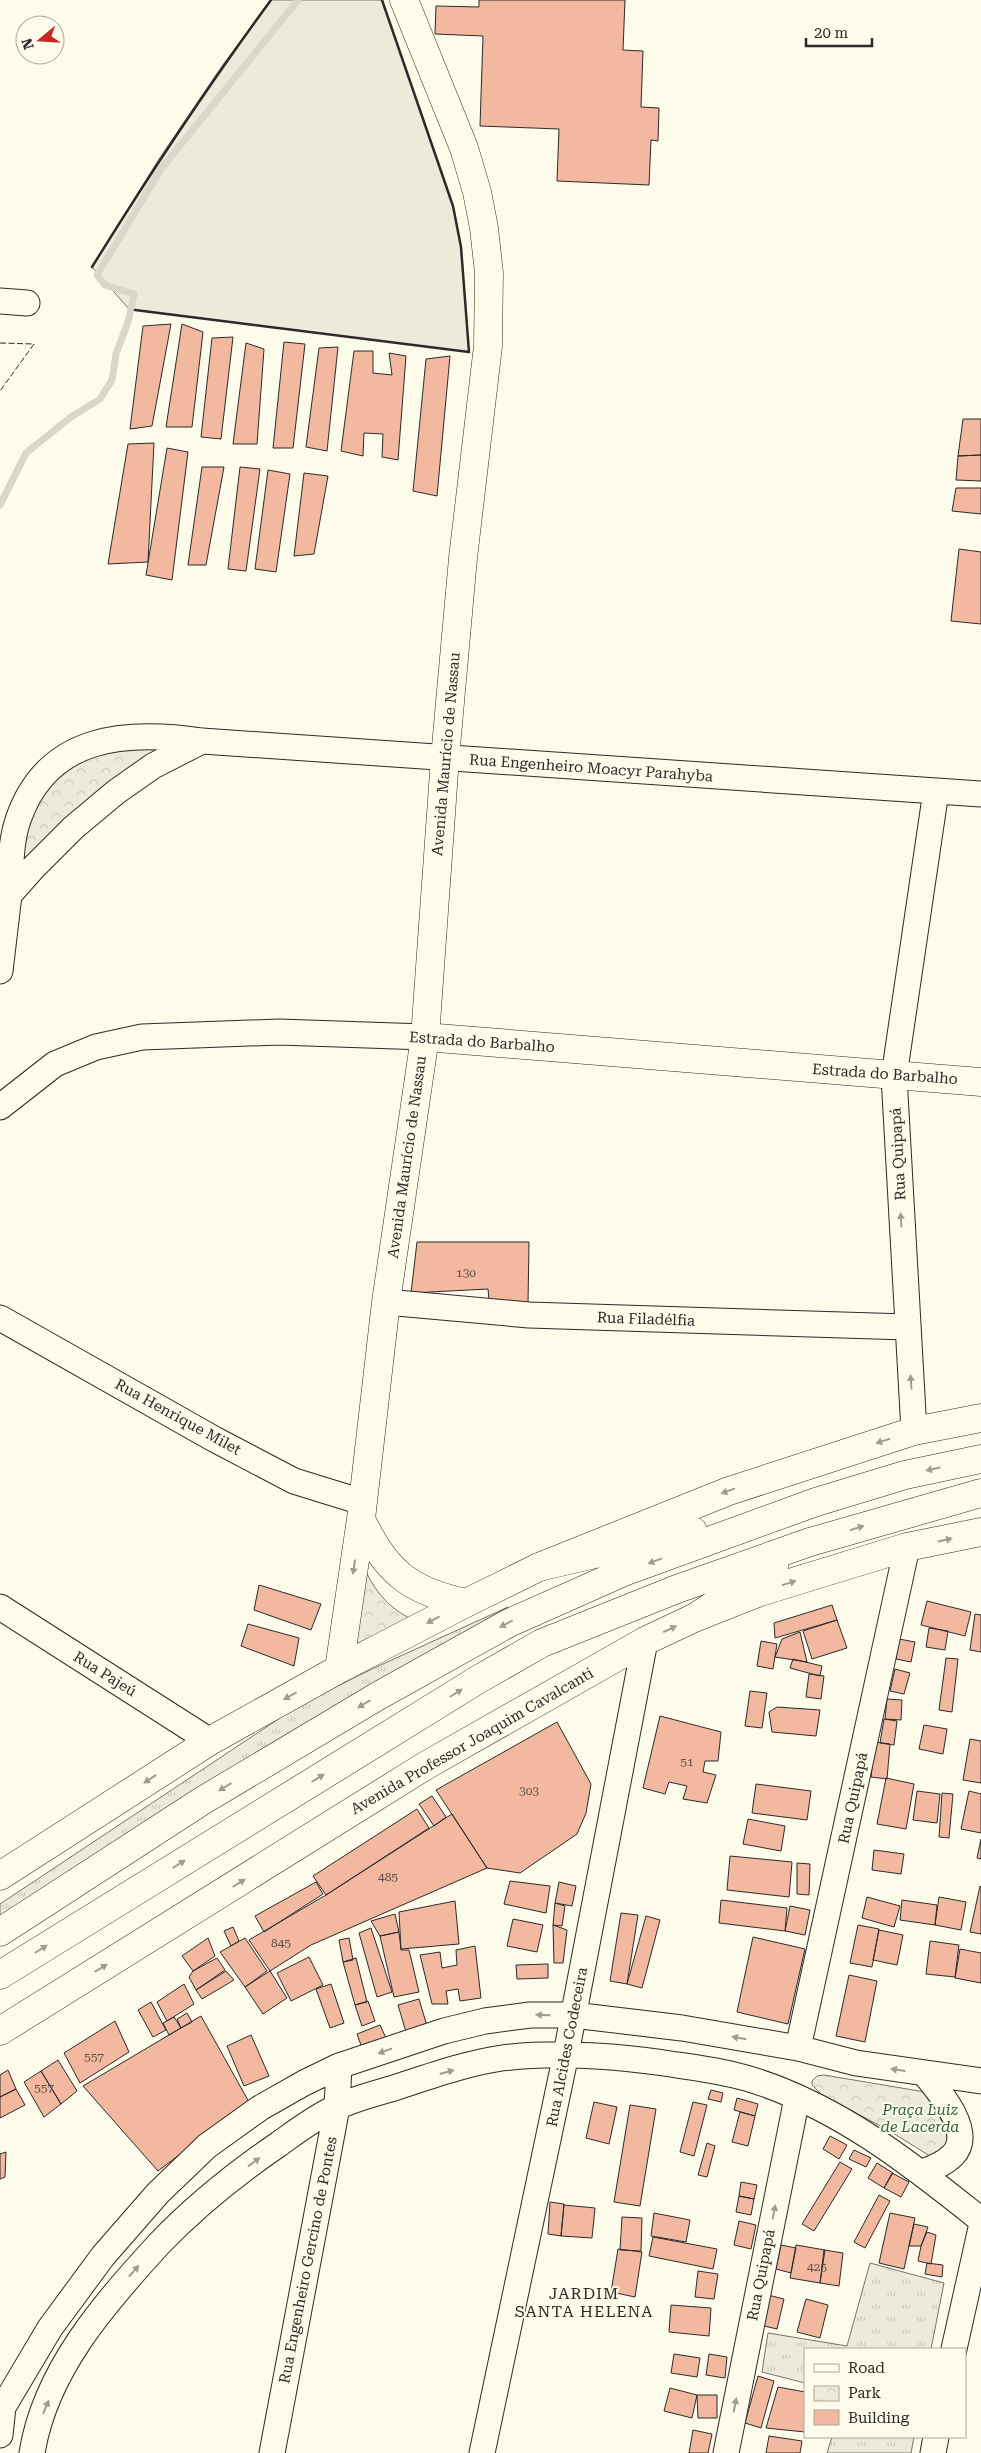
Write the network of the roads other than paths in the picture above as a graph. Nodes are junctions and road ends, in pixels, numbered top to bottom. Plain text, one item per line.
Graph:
1 (404, 0) edge
2 (0, 301) edge
3 (26, 303) dead end
4 (202, 741) junction
5 (445, 758) junction
6 (936, 791) junction
7 (981, 794) edge
8 (9, 895) junction
9 (0, 971) edge
10 (425, 1037) junction
11 (894, 1076) junction
12 (981, 1082) edge
13 (0, 1106) edge
14 (386, 1302) junction
15 (0, 1318) edge
16 (907, 1327) junction
17 (981, 1418) edge
18 (914, 1431) junction
19 (981, 1459) edge
20 (981, 1492) edge
21 (816, 1502) junction
22 (362, 1511) junction
23 (981, 1532) edge
24 (810, 1542) junction
25 (906, 1548) junction
26 (539, 1567) junction
27 (466, 1602) junction
28 (0, 1608) edge
29 (694, 1618) junction
30 (645, 1641) junction
31 (338, 1669) junction
32 (210, 1741) junction
33 (0, 1876) edge
34 (0, 1932) edge
35 (0, 1975) edge
36 (573, 2015) junction
37 (0, 2031) edge
38 (798, 2048) junction
39 (566, 2054) junction
40 (339, 2066) junction
41 (924, 2074) junction
42 (981, 2081) edge
43 (797, 2098) junction
44 (337, 2106) junction
45 (922, 2172) junction
46 (981, 2220) edge
47 (981, 2228) edge
48 (954, 2348) edge
49 (2, 2405) edge
50 (0, 2435) edge
51 (936, 2438) edge
52 (34, 2443) edge
53 (272, 2453) edge
54 (482, 2453) edge
55 (726, 2453) edge
56 (933, 2453) edge

1 - 5 main road, Avenida Maurício de Nassau
2 - 3 street
4 - 5 street, Rua Engenheiro Moacyr Parahyba
4 - 8 street
4 - 8 street, Rua Engenheiro Moacyr Parahyba
5 - 6 street, Rua Engenheiro Moacyr Parahyba
5 - 10 main road, Avenida Maurício de Nassau
6 - 7 street, Rua Engenheiro Moacyr Parahyba
6 - 11 street, Rua Quipapá
8 - 9 street, Rua Engenheiro Moacyr Parahyba
10 - 11 main road, Estrada do Barbalho
10 - 13 street, Estrada do Barbalho
10 - 14 main road, Avenida Maurício de Nassau
11 - 12 main road, Estrada do Barbalho
16 -> 11 street, Rua Quipapá
14 - 16 street, Rua Filadélfia
14 - 22 main road, Avenida Maurício de Nassau
15 - 22 street, Rua Henrique Milet
18 -> 16 street, Rua Quipapá
17 - 18 main road
18 -> 26 main road
19 -> 21 main road
24 -> 20 main road
21 - 26 main road
21 -> 34 main road
22 - 27 main road
22 -> 31 main road, Avenida Maurício de Nassau
25 -> 23 main road, Avenida Professor Joaquim Cavalcanti
24 - 29 main road
35 -> 24 main road
29 -> 25 main road, Avenida Professor Joaquim Cavalcanti
25 - 38 street, Rua Quipapá
26 - 27 main road
27 -> 31 main road
28 - 32 street, Rua Pajeú
30 -> 29 main road, Avenida Professor Joaquim Cavalcanti
30 - 36 street, Rua Alcides Codeceira
37 -> 30 main road, Avenida Professor Joaquim Cavalcanti
31 -> 32 main road
32 -> 33 main road
38 -> 36 street
36 - 39 street, Rua Alcides Codeceira
36 -> 40 street
41 -> 38 street
39 - 43 street
44 -> 39 street
39 - 54 street, Rua Alcides Codeceira
40 - 44 street, Rua Engenheiro Gercino de Pontes
40 - 49 street
41 - 42 street
41 - 45 street
43 - 45 street
55 -> 43 street, Rua Quipapá
52 -> 44 street
44 - 53 street, Rua Engenheiro Gercino de Pontes
45 - 46 street
47 - 48 street
49 - 50 street
49 - 52 street
51 - 56 street

